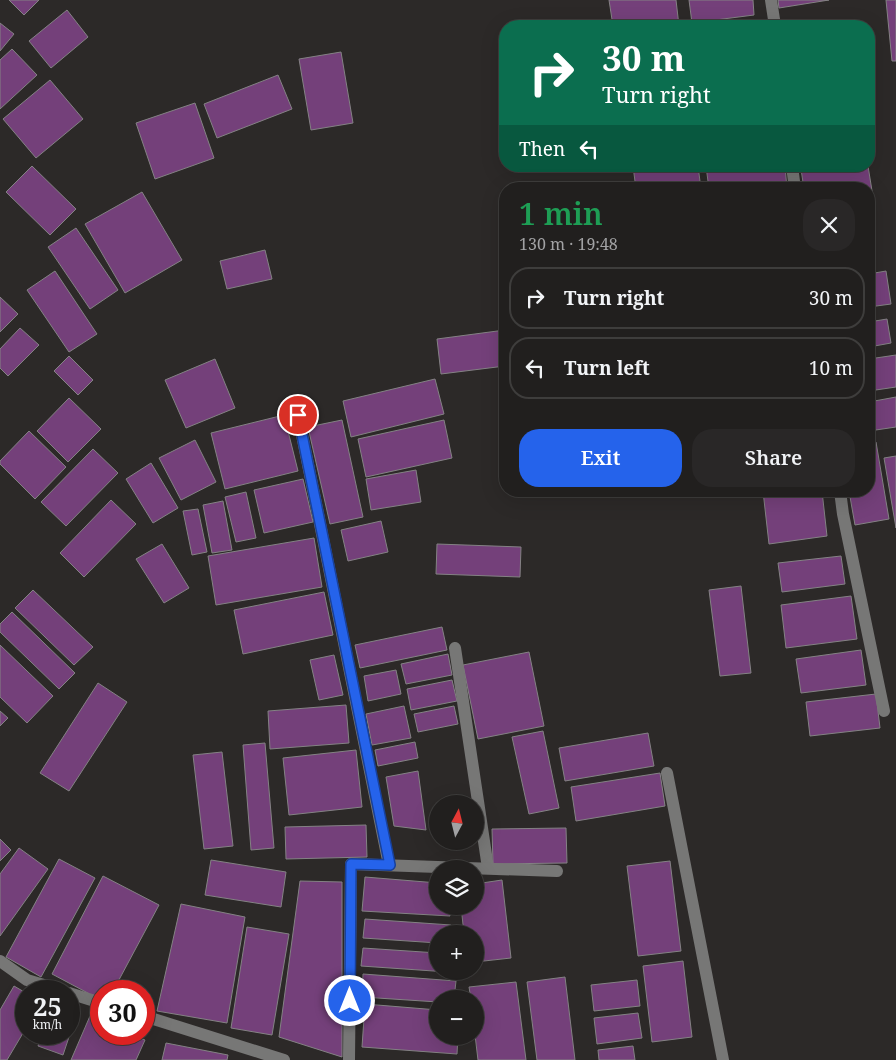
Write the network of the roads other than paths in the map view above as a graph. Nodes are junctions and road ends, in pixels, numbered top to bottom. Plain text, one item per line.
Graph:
1 (771, 0) edge
2 (774, 20) edge
3 (298, 415) dead end
4 (841, 497) edge
5 (455, 648) dead end
6 (884, 711) dead end
7 (668, 773) dead end
8 (390, 865) junction
9 (488, 868) junction
10 (557, 871) dead end
11 (0, 961) edge
12 (27, 980) edge
13 (155, 1019) edge
14 (284, 1060) edge
15 (349, 1060) edge
16 (722, 1060) edge

1 - 2 street
3 - 8 street
4 - 6 street
5 - 9 street
7 - 16 street
8 - 9 street
8 - 15 street
9 - 10 street
11 - 12 street
13 - 14 street

